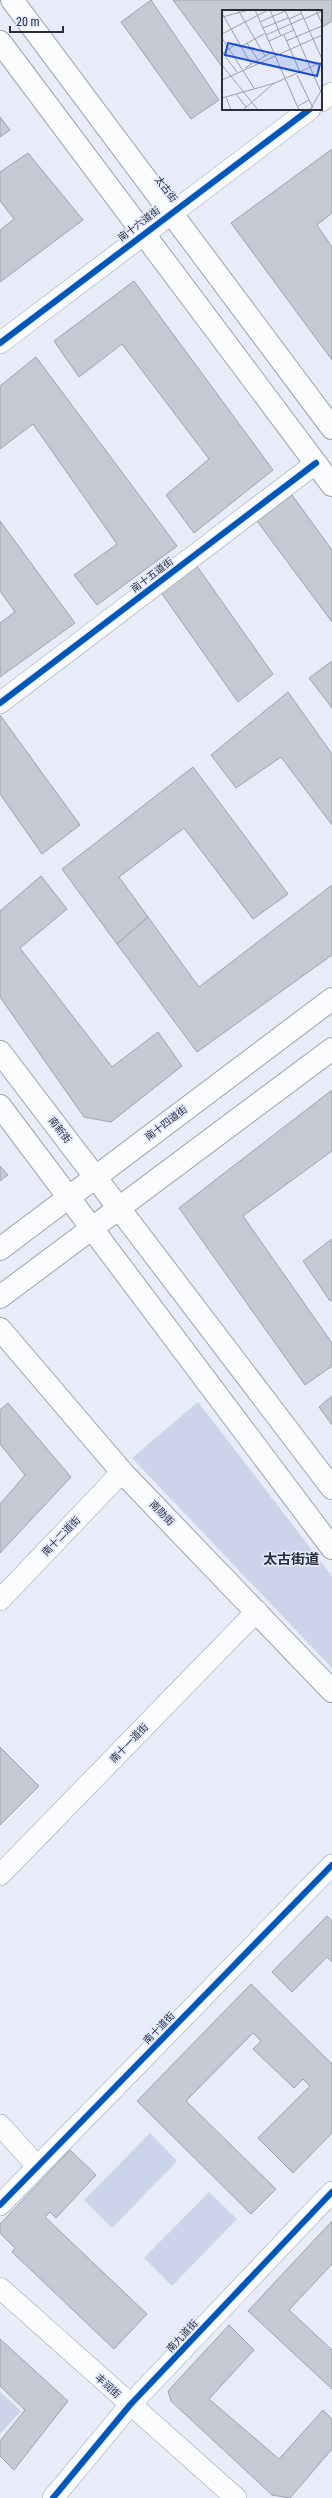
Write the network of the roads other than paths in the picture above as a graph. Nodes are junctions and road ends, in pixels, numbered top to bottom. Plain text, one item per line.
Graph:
1 (12, 0) edge
2 (0, 42) edge
3 (332, 93) edge
4 (322, 100) edge
5 (309, 110) edge
6 (171, 213) junction
7 (144, 233) junction
8 (0, 342) edge
9 (332, 428) edge
10 (316, 463) junction
11 (332, 485) edge
12 (0, 703) edge
13 (332, 999) edge
14 (332, 1049) edge
15 (0, 1052) edge
16 (0, 1106) edge
17 (96, 1176) junction
18 (68, 1197) junction
19 (120, 1208) junction
20 (93, 1228) junction
21 (0, 1249) edge
22 (0, 1297) edge
23 (0, 1329) edge
24 (122, 1472) junction
25 (332, 1488) edge
26 (332, 1548) edge
27 (0, 1600) edge
28 (257, 1611) junction
29 (332, 1691) edge
30 (332, 1864) edge
31 (0, 1875) edge
32 (0, 2125) edge
33 (37, 2166) junction
34 (332, 2192) edge
35 (0, 2205) edge
36 (0, 2288) edge
37 (130, 2405) junction
38 (53, 2498) edge
39 (236, 2498) edge

1 - 6 main road, 太古街
2 - 7 main road
3 - 4 street
5 - 6 street, 南十六道街
6 - 7 street, 南十六道街
6 - 9 main road, 太古街
7 - 8 street, 南十六道街
7 - 10 main road
10 - 11 main road
10 - 12 street, 南十五道街
13 - 17 main road, 南十四道街
14 - 19 main road
15 - 17 main road, 南新街
16 - 18 main road
17 - 18 main road, 南十四道街
17 - 19 main road, 南新街
18 - 20 main road
18 - 21 main road, 南十四道街
19 - 20 main road
19 - 25 main road
20 - 22 main road
20 - 26 main road
23 - 24 main road, 南勋街
24 - 27 street, 南十二道街
24 - 28 main road, 南勋街
28 - 29 main road, 南勋街
28 - 31 street, 南十一道街
30 - 33 street, 南十道街
32 - 33 street
33 - 35 street, 南十道街
34 - 37 street, 南九道街
36 - 37 street, 丰润街
37 - 38 street, 南九道街
37 - 39 street, 丰润街

